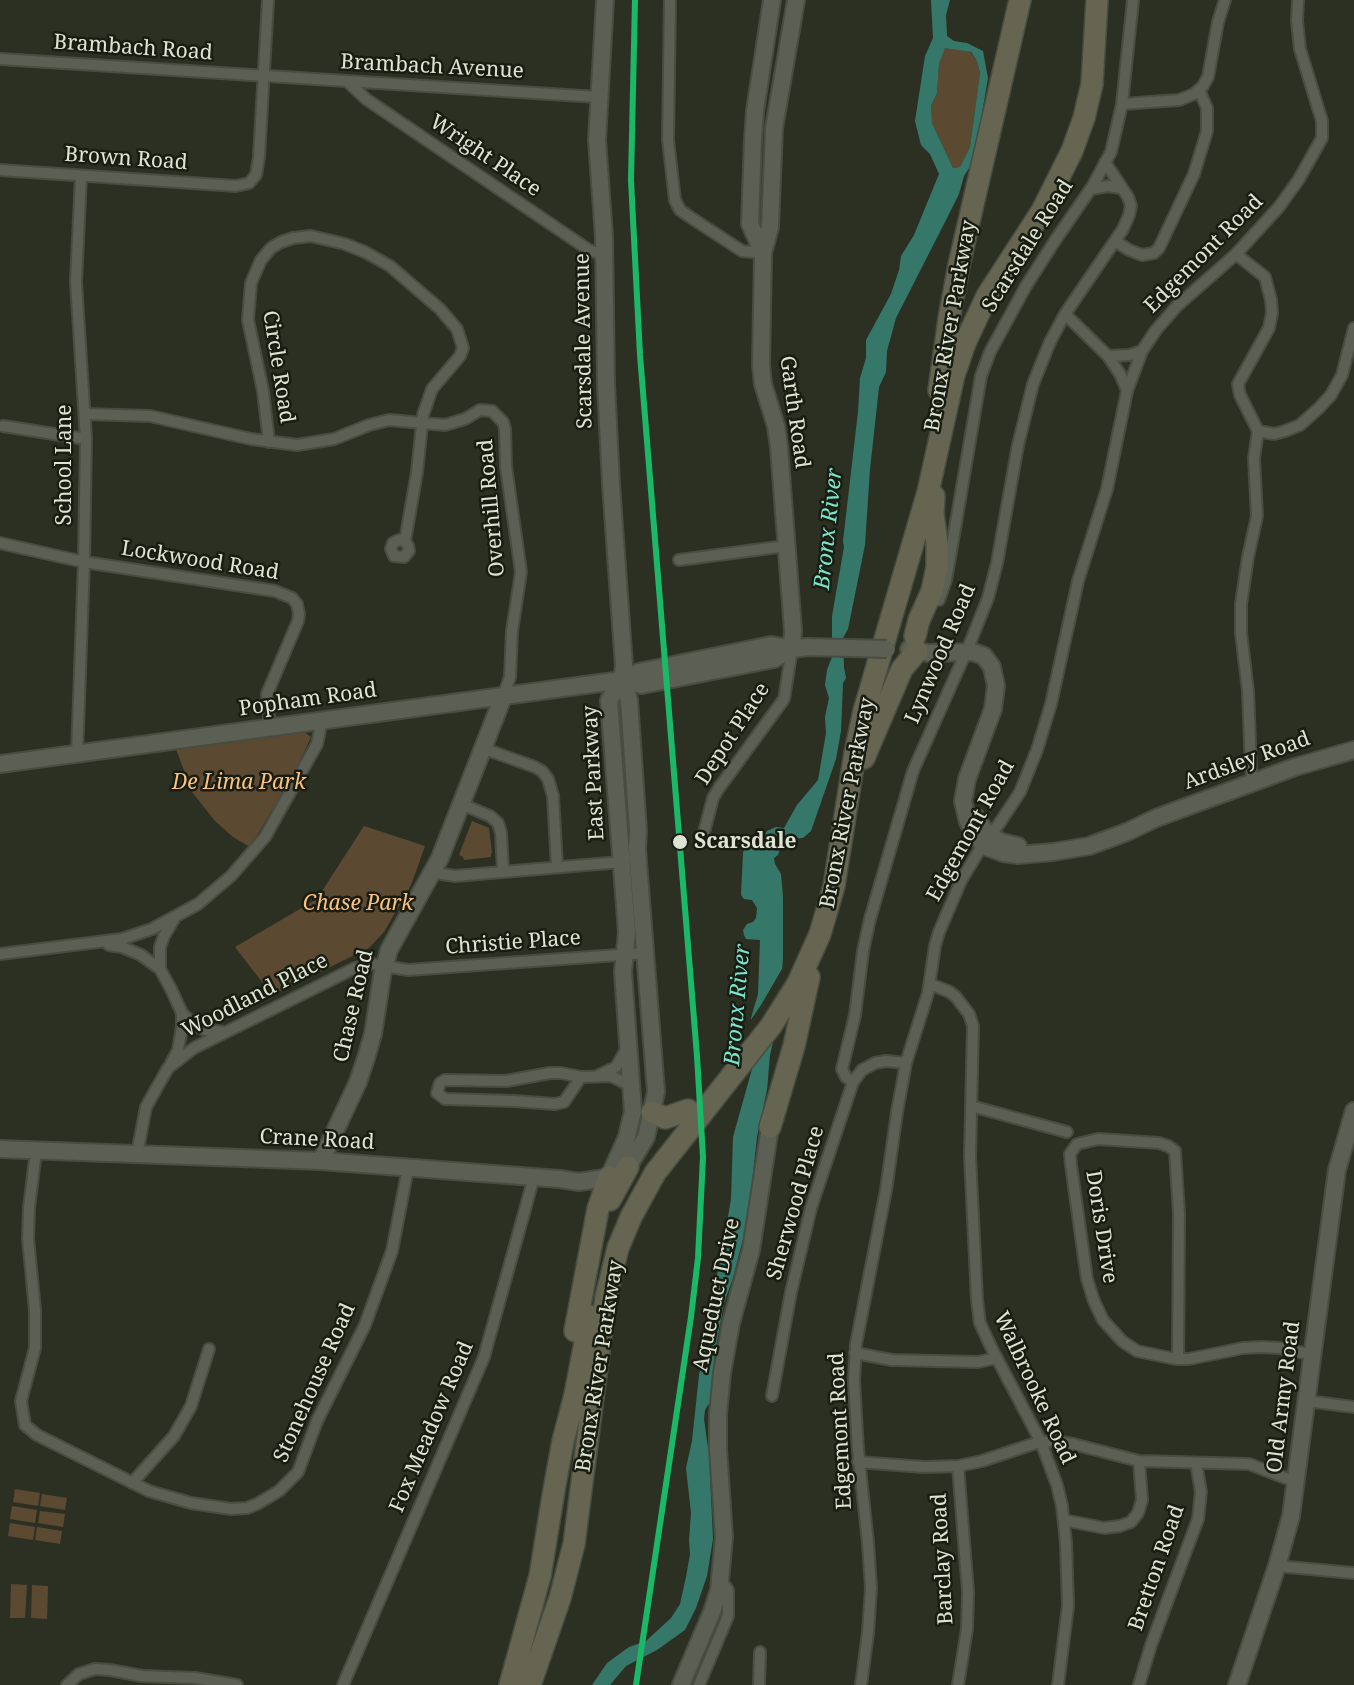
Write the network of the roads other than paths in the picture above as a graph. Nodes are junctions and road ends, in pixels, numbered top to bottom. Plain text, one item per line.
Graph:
1 (268, 0) edge
2 (605, 0) edge
3 (670, 0) edge
4 (772, 0) edge
5 (796, 0) edge
6 (1020, 0) edge
7 (1097, 0) edge
8 (1132, 0) edge
9 (1225, 0) edge
10 (1298, 0) edge
11 (0, 59) edge
12 (264, 75) junction
13 (348, 82) junction
14 (1199, 90) junction
15 (598, 97) junction
16 (1122, 104) junction
17 (753, 139) junction
18 (773, 141) junction
19 (1105, 162) junction
20 (0, 170) edge
21 (81, 176) junction
22 (1121, 188) junction
23 (1091, 189) junction
24 (1115, 241) junction
25 (763, 252) junction
26 (1236, 254) junction
27 (604, 255) junction
28 (1065, 314) junction
29 (1354, 328) edge
30 (1142, 351) junction
31 (1108, 356) junction
32 (1127, 391) junction
33 (86, 414) junction
34 (422, 423) junction
35 (944, 425) junction
36 (3, 426) dead end
37 (1258, 431) junction
38 (86, 439) junction
39 (269, 442) junction
40 (405, 541) dead end
41 (0, 543) edge
42 (786, 546) junction
43 (680, 560) dead end
44 (84, 562) junction
45 (914, 645) junction
46 (968, 647) junction
47 (792, 649) junction
48 (622, 680) junction
49 (503, 697) junction
50 (442, 705) junction
51 (322, 721) junction
52 (491, 724) junction
53 (270, 728) junction
54 (482, 748) junction
55 (1354, 750) edge
56 (613, 751) junction
57 (77, 754) junction
58 (634, 755) junction
59 (0, 764) edge
60 (1253, 782) junction
61 (461, 804) junction
62 (843, 837) junction
63 (702, 840) dead end
64 (986, 840) junction
65 (557, 867) junction
66 (627, 868) junction
67 (434, 871) junction
68 (503, 871) junction
69 (176, 917) junction
70 (97, 944) junction
71 (809, 950) junction
72 (646, 953) junction
73 (0, 954) edge
74 (625, 955) junction
75 (384, 965) junction
76 (160, 969) junction
77 (930, 984) junction
78 (182, 1013) junction
79 (225, 1032) junction
80 (628, 1046) junction
81 (906, 1063) junction
82 (168, 1068) junction
83 (599, 1075) junction
84 (581, 1077) junction
85 (853, 1082) junction
86 (641, 1100) junction
87 (971, 1106) junction
88 (1354, 1111) edge
89 (684, 1119) junction
90 (770, 1127) joint
91 (1067, 1132) dead end
92 (0, 1149) edge
93 (36, 1151) junction
94 (137, 1154) junction
95 (321, 1161) junction
96 (408, 1168) junction
97 (618, 1169) junction
98 (534, 1177) junction
99 (209, 1349) dead end
100 (855, 1353) junction
101 (1313, 1355) junction
102 (571, 1357) junction
103 (997, 1358) junction
104 (1178, 1359) junction
105 (575, 1395) junction
106 (772, 1396) dead end
107 (1307, 1401) junction
108 (1354, 1407) edge
109 (563, 1442) junction
110 (1041, 1443) junction
111 (587, 1444) junction
112 (1139, 1461) junction
113 (858, 1462) junction
114 (1196, 1463) junction
115 (958, 1466) junction
116 (132, 1482) junction
117 (1296, 1482) junction
118 (1064, 1520) junction
119 (1277, 1566) junction
120 (1354, 1573) edge
121 (721, 1580) junction
122 (760, 1652) dead end
123 (67, 1685) edge
124 (237, 1685) edge
125 (343, 1685) edge
126 (510, 1685) edge
127 (530, 1685) edge
128 (681, 1685) edge
129 (699, 1685) edge
130 (759, 1685) edge
131 (861, 1685) edge
132 (958, 1685) edge
133 (1058, 1685) edge
134 (1139, 1685) edge
135 (1237, 1685) edge

1 - 12 street
2 - 15 street, Scarsdale Avenue
3 - 25 street
4 - 17 street, Garth Road
5 - 18 street, Garth Road
6 - 71 highway, Bronx River Parkway
7 - 35 highway, Bronx River Parkway
8 - 16 street, Scarsdale Road
9 - 14 street
10 - 26 street, Edgemont Road
11 - 12 street, Brambach Road
12 - 13 street, Brambach Avenue
12 - 21 street, Brown Road
13 - 15 street, Brambach Avenue
13 - 27 street, Wright Place
14 - 16 street
14 - 24 street
15 - 27 street, Scarsdale Avenue
16 - 19 street, Scarsdale Road
17 - 18 street
17 - 25 street, Garth Road
18 - 25 street, Garth Road
19 - 22 street, Lynwood Road
19 - 23 street, Scarsdale Road
20 - 21 street, Brown Road
21 - 33 street, School Lane
22 - 23 street
22 - 24 street, Lynwood Road
23 - 45 street, Scarsdale Road
24 - 28 street, Lynwood Road
25 - 42 street, Garth Road
26 - 30 street, Edgemont Road
26 - 37 street
27 - 48 street, Scarsdale Avenue
28 - 31 street
28 - 46 street, Lynwood Road
29 - 37 street
30 - 31 street
30 - 32 street, Edgemont Road
31 - 32 street
32 - 64 street, Edgemont Road
33 - 38 street, School Lane
33 - 39 street, Overhill Road
34 - 39 street, Overhill Road
34 - 39 street, Circle Road
34 - 40 street, Circle Road
34 - 49 street, Overhill Road
35 - 45 highway
35 - 62 highway, Bronx River Parkway
36 - 38 street
37 - 60 street
38 - 44 street, School Lane
41 - 44 street, Lockwood Road
42 - 43 street
42 - 47 street, Garth Road
44 - 53 street, Lockwood Road
44 - 57 street, School Lane
45 - 46 street
45 - 47 street, Popham Road, bridge
45 - 62 highway
46 - 64 street
46 - 85 street, Lynwood Road
47 - 48 street, Popham Road
47 - 63 street, Depot Place
48 - 49 street, Popham Road
48 - 56 street, East Parkway
48 - 58 street, East Parkway
49 - 50 street, Popham Road
49 - 52 street, Chase Road
50 - 51 street, Popham Road
50 - 52 street
51 - 53 street, Popham Road
51 - 69 street
52 - 54 street, Chase Road
53 - 57 street, Popham Road
54 - 61 street, Chase Road
54 - 65 street
55 - 60 street, Ardsley Road
56 - 58 street
56 - 66 street, East Parkway
57 - 59 street, Popham Road
58 - 66 street, East Parkway
60 - 64 street, Ardsley Road
61 - 67 street, Chase Road
61 - 68 street
62 - 71 highway, Bronx River Parkway
64 - 77 street, Edgemont Road
65 - 66 street
65 - 68 street
66 - 72 street, East Parkway
66 - 74 street, East Parkway
67 - 68 street
67 - 75 street, Chase Road
69 - 70 street
69 - 76 street
70 - 73 street
70 - 76 street
71 - 89 highway, Bronx River Parkway
71 - 90 highway
72 - 74 street, Christie Place
72 - 86 street, East Parkway
74 - 75 street, Christie Place
74 - 80 street, East Parkway
75 - 79 street, Woodland Place
75 - 95 street, Chase Road
76 - 78 street
77 - 81 street, Edgemont Road
77 - 87 street, Walbrooke Road
78 - 79 street
78 - 82 street
79 - 82 street, Woodland Place
80 - 83 street
80 - 86 street, East Parkway
81 - 85 street
81 - 100 street, Edgemont Road
82 - 94 street, Woodland Place
83 - 84 street
83 - 86 street
84 - 84 street
85 - 106 street, Sherwood Place
86 - 89 highway
86 - 97 street, East Parkway
87 - 91 street
87 - 103 street, Walbrooke Road
88 - 101 street, Old Army Road
89 - 105 highway, Bronx River Parkway
89 - 111 highway, Bronx River Parkway
90 - 121 street, Aqueduct Drive
92 - 93 street, Crane Road
93 - 94 street, Crane Road
93 - 116 street, Stonehouse Road
94 - 95 street, Crane Road
95 - 96 street, Crane Road
96 - 98 street, Crane Road
96 - 116 street, Stonehouse Road
97 - 98 street, Crane Road
97 - 102 highway
98 - 125 street, Fox Meadow Road
99 - 116 street
100 - 103 street
100 - 113 street, Edgemont Road
101 - 104 street, Doris Drive
101 - 107 street, Old Army Road
102 - 105 highway
102 - 109 highway
103 - 110 street, Walbrooke Road
104 - 104 street, Doris Drive
105 - 109 highway, Bronx River Parkway
105 - 111 highway
107 - 108 street
107 - 117 street, Old Army Road
109 - 126 highway, Bronx River Parkway
110 - 112 street
110 - 115 street
110 - 118 street, Walbrooke Road
111 - 127 highway, Bronx River Parkway
112 - 114 street
112 - 118 street
113 - 115 street
113 - 131 street, Edgemont Road
114 - 117 street
114 - 134 street, Bretton Road
115 - 132 street, Barclay Road
117 - 119 street, Old Army Road
118 - 133 street, Walbrooke Road
119 - 120 street
119 - 135 street, Old Army Road
121 - 128 street, Aqueduct Drive
121 - 129 street, Aqueduct Drive
122 - 130 street
123 - 124 street

